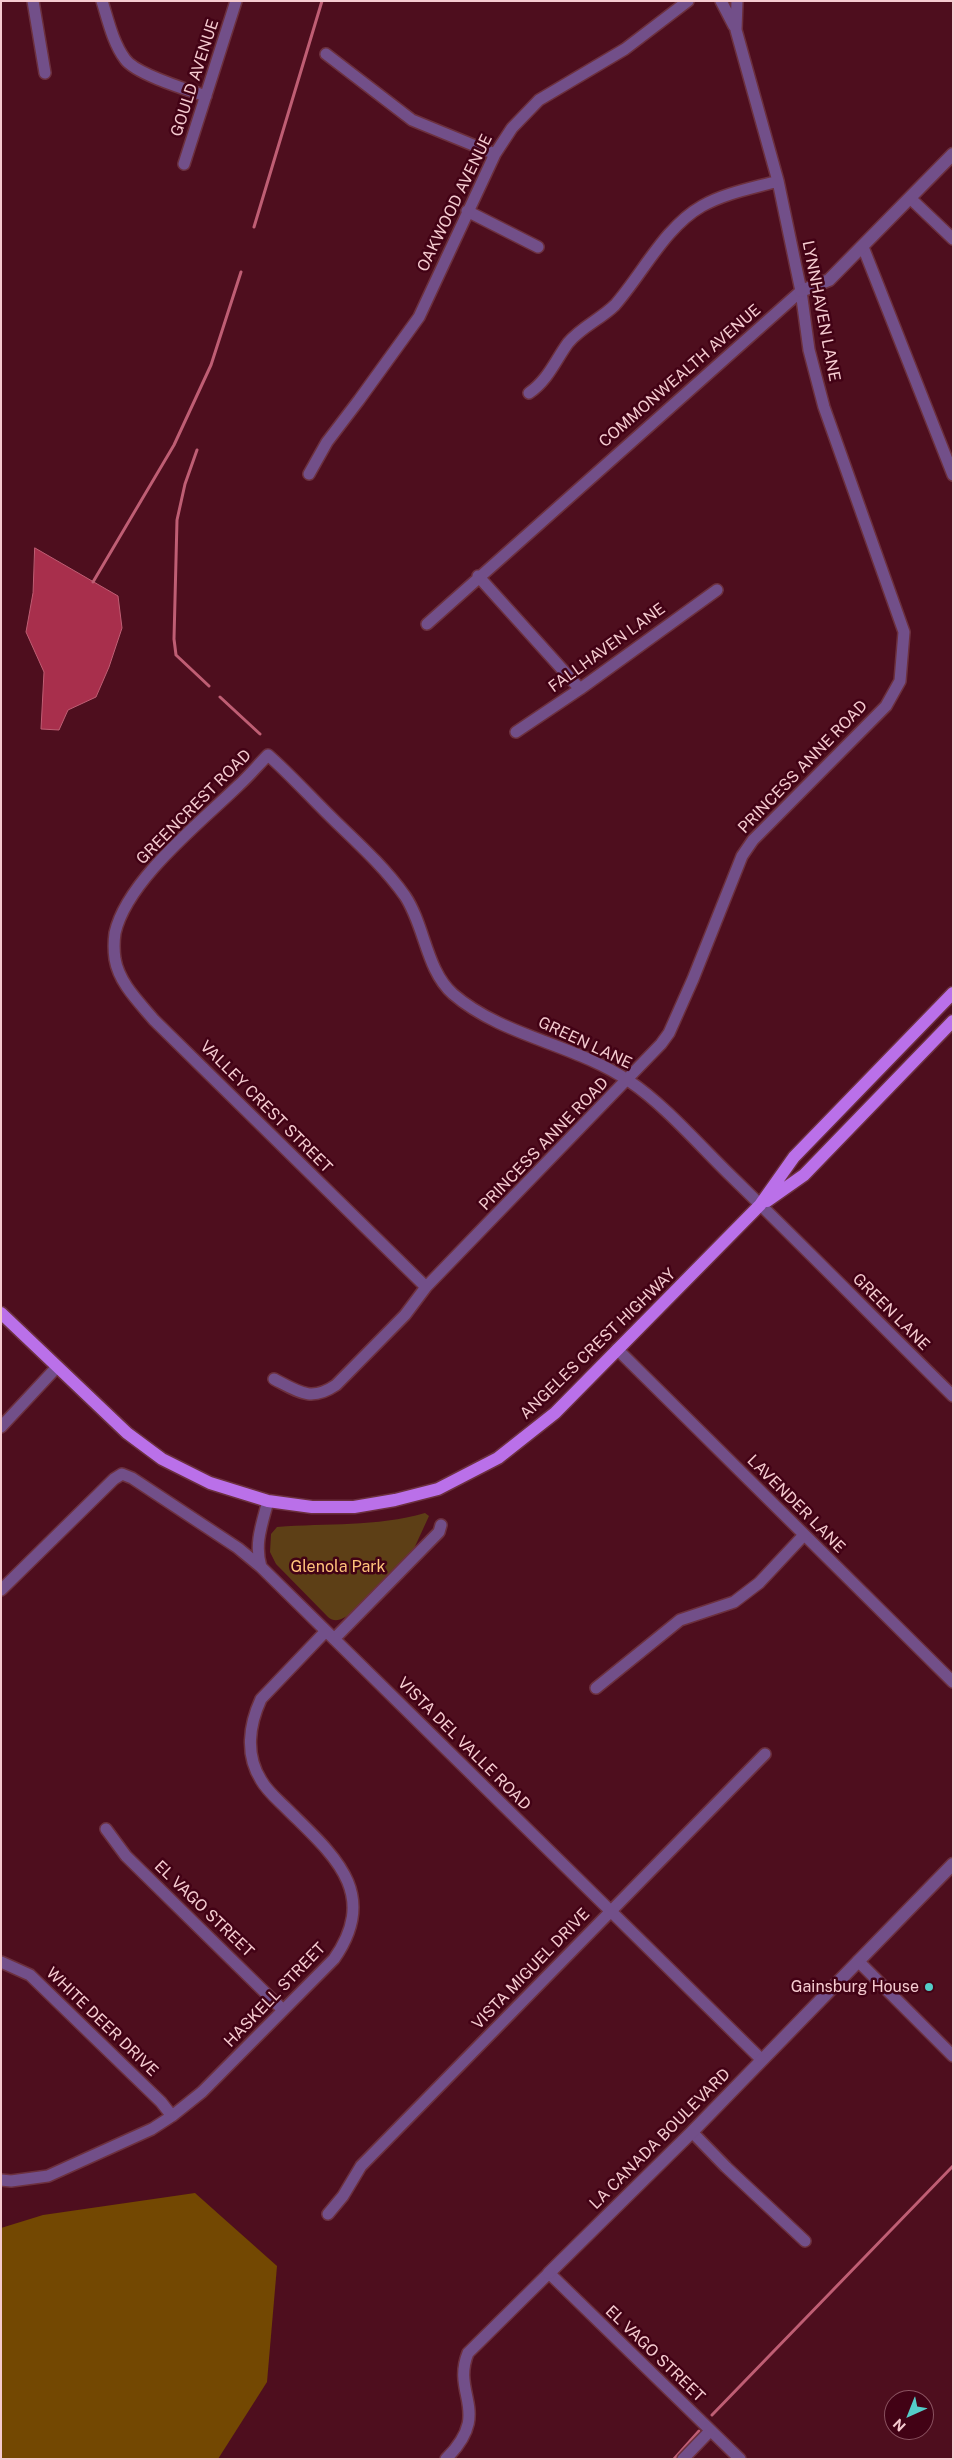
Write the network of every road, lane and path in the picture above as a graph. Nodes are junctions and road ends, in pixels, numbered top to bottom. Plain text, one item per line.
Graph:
1 (32, 1) edge
2 (102, 1) edge
3 (236, 1) edge
4 (688, 1) edge
5 (721, 1) edge
6 (738, 1) edge
7 (736, 30) junction
8 (326, 54) dead end
9 (45, 73) dead end
10 (206, 96) junction
11 (494, 154) junction
12 (953, 154) edge
13 (184, 164) dead end
14 (778, 181) junction
15 (910, 198) junction
16 (467, 211) junction
17 (953, 239) edge
18 (863, 246) junction
19 (538, 247) dead end
20 (801, 291) junction
21 (529, 394) dead end
22 (310, 474) dead end
23 (953, 475) edge
24 (478, 576) junction
25 (717, 590) dead end
26 (427, 624) dead end
27 (580, 689) junction
28 (886, 706) joint
29 (516, 732) dead end
30 (268, 755) joint
31 (115, 933) joint
32 (953, 993) edge
33 (953, 1021) edge
34 (629, 1080) junction
35 (760, 1205) junction
36 (426, 1287) junction
37 (1, 1313) edge
38 (617, 1349) junction
39 (56, 1368) junction
40 (274, 1379) dead end
41 (953, 1396) edge
42 (2, 1425) edge
43 (268, 1501) junction
44 (441, 1525) dead end
45 (804, 1535) junction
46 (261, 1567) junction
47 (1, 1590) edge
48 (326, 1631) junction
49 (334, 1639) junction
50 (953, 1682) edge
51 (596, 1688) dead end
52 (765, 1754) dead end
53 (106, 1828) dead end
54 (953, 1864) edge
55 (610, 1911) junction
56 (858, 1961) junction
57 (1, 1962) edge
58 (283, 2010) junction
59 (953, 2056) edge
60 (762, 2060) junction
61 (172, 2116) junction
62 (692, 2132) junction
63 (1, 2180) edge
64 (328, 2214) dead end
65 (805, 2241) dead end
66 (549, 2272) junction
67 (710, 2430) junction
68 (446, 2459) edge
69 (683, 2459) edge
70 (740, 2459) edge

1 - 9 street
2 - 10 street
3 - 10 street, GOULD AVENUE
4 - 11 street, OAKWOOD AVENUE
5 - 7 street
6 - 7 street, LYNNHAVEN LANE
7 - 14 street, LYNNHAVEN LANE
8 - 11 street
10 - 13 street, GOULD AVENUE
11 - 16 street, OAKWOOD AVENUE
12 - 15 street, COMMONWEALTH AVENUE
14 - 20 street, LYNNHAVEN LANE
14 - 21 street
15 - 17 street
15 - 18 street, COMMONWEALTH AVENUE
16 - 19 street
16 - 22 street, OAKWOOD AVENUE
18 - 20 street, COMMONWEALTH AVENUE
18 - 23 street
20 - 24 street, COMMONWEALTH AVENUE
20 - 28 street, LYNNHAVEN LANE
24 - 26 street, COMMONWEALTH AVENUE
24 - 27 street
25 - 27 street, FALLHAVEN LANE
27 - 29 street, FALLHAVEN LANE
28 - 34 street, PRINCESS ANNE ROAD
30 - 31 street, GREENCREST ROAD
30 - 34 street, GREEN LANE
31 - 36 street, VALLEY CREST STREET
32 - 35 main road, ANGELES CREST HIGHWAY
33 - 35 main road, ANGELES CREST HIGHWAY
34 - 35 street, GREEN LANE
34 - 36 street, PRINCESS ANNE ROAD
35 - 38 main road, ANGELES CREST HIGHWAY
35 - 41 street, GREEN LANE
36 - 40 street, PRINCESS ANNE ROAD
37 - 39 main road, ANGELES CREST HIGHWAY
38 - 43 main road, ANGELES CREST HIGHWAY
38 - 45 street, LAVENDER LANE
39 - 42 street
39 - 43 main road, ANGELES CREST HIGHWAY
43 - 46 street
44 - 49 street
45 - 50 street, LAVENDER LANE
45 - 51 street
46 - 47 street, VISTA DEL VALLE ROAD
46 - 48 street, VISTA DEL VALLE ROAD
48 - 49 street, VISTA DEL VALLE ROAD
48 - 58 street, HASKELL STREET
49 - 55 street, VISTA DEL VALLE ROAD
52 - 55 street, VISTA MIGUEL DRIVE
53 - 58 street, EL VAGO STREET
54 - 56 street, LA CANADA BOULEVARD
55 - 60 street, VISTA DEL VALLE ROAD
55 - 64 street, VISTA MIGUEL DRIVE
56 - 59 street
56 - 60 street, LA CANADA BOULEVARD
57 - 61 street, WHITE DEER DRIVE
58 - 61 street, HASKELL STREET
60 - 62 street, LA CANADA BOULEVARD
61 - 63 street, HASKELL STREET
62 - 65 street
62 - 66 street, LA CANADA BOULEVARD
66 - 67 street, EL VAGO STREET
66 - 68 street, LA CANADA BOULEVARD
67 - 69 street
67 - 70 street, EL VAGO STREET

